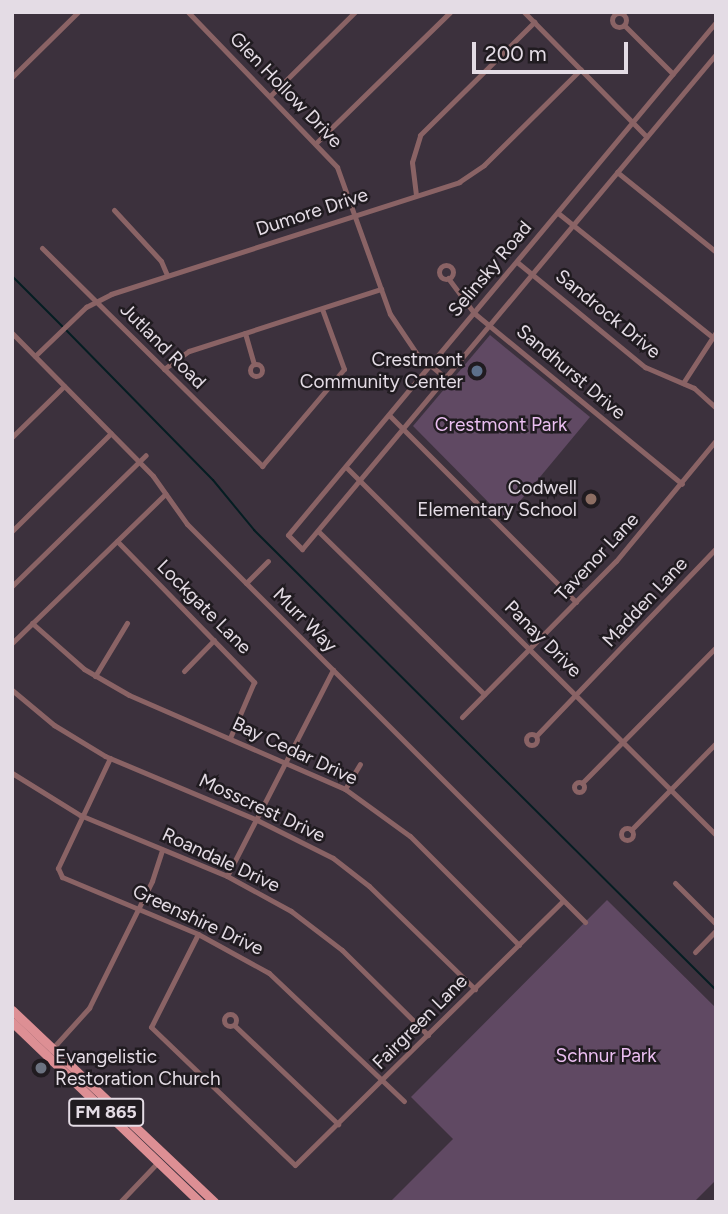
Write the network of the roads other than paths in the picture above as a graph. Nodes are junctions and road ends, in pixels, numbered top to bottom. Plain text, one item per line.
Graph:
1 (78, 12) edge
2 (188, 12) edge
3 (355, 12) edge
4 (450, 12) edge
5 (524, 12) edge
6 (534, 22) junction
7 (716, 22) edge
8 (624, 25) dead end
9 (716, 54) edge
10 (581, 69) junction
11 (673, 74) junction
12 (12, 77) edge
13 (270, 96) junction
14 (632, 123) junction
15 (647, 137) junction
16 (317, 142) junction
17 (617, 172) junction
18 (416, 195) junction
19 (114, 210) dead end
20 (558, 213) junction
21 (357, 215) junction
22 (574, 225) junction
23 (42, 248) dead end
24 (716, 252) edge
25 (517, 262) junction
26 (533, 274) junction
27 (167, 275) junction
28 (448, 278) dead end
29 (381, 289) junction
30 (95, 301) junction
31 (322, 309) junction
32 (474, 313) junction
33 (490, 325) junction
34 (12, 333) edge
35 (245, 333) junction
36 (714, 334) edge
37 (35, 356) junction
38 (254, 364) dead end
39 (430, 366) junction
40 (164, 369) junction
41 (446, 378) junction
42 (683, 383) junction
43 (64, 386) junction
44 (716, 408) edge
45 (390, 416) junction
46 (403, 429) junction
47 (111, 433) junction
48 (13, 435) edge
49 (716, 440) edge
50 (146, 456) dead end
51 (139, 461) junction
52 (347, 468) junction
53 (361, 481) junction
54 (682, 484) junction
55 (165, 494) junction
56 (12, 531) edge
57 (318, 531) junction
58 (117, 541) junction
59 (716, 548) edge
60 (268, 561) dead end
61 (246, 583) junction
62 (12, 586) edge
63 (576, 602) junction
64 (128, 623) dead end
65 (32, 624) junction
66 (214, 640) junction
67 (12, 643) edge
68 (716, 647) edge
69 (530, 648) junction
70 (333, 670) junction
71 (184, 671) dead end
72 (95, 676) junction
73 (12, 690) edge
74 (484, 694) junction
75 (577, 695) junction
76 (462, 717) dead end
77 (536, 736) dead end
78 (230, 738) junction
79 (624, 742) junction
80 (716, 743) edge
81 (428, 753) dead end
82 (110, 758) junction
83 (422, 759) junction
84 (287, 761) junction
85 (360, 764) dead end
86 (12, 773) edge
87 (583, 783) dead end
88 (345, 789) junction
89 (671, 790) junction
90 (82, 816) junction
91 (257, 820) junction
92 (631, 830) dead end
93 (716, 835) edge
94 (162, 850) junction
95 (227, 876) junction
96 (675, 883) dead end
97 (563, 901) junction
98 (139, 909) junction
99 (585, 922) dead end
100 (716, 924) edge
101 (716, 930) edge
102 (198, 934) junction
103 (519, 945) junction
104 (695, 951) dead end
105 (475, 989) junction
106 (12, 1010) edge
107 (12, 1022) edge
108 (234, 1025) dead end
109 (428, 1035) junction
110 (49, 1052) junction
111 (383, 1080) junction
112 (404, 1101) dead end
113 (338, 1124) junction
114 (162, 1158) junction
115 (120, 1202) edge
116 (200, 1202) edge
117 (214, 1202) edge

1 - 12 street
2 - 13 street, Glen Hollow Drive
3 - 13 street
4 - 16 street
5 - 6 street
6 - 10 street
6 - 18 street
7 - 11 street, Selinsky Road
8 - 11 street
9 - 15 street, Selinsky Road
10 - 14 street
10 - 18 street, Dumore Drive
11 - 14 street, Selinsky Road
13 - 16 street, Glen Hollow Drive
14 - 15 street
14 - 20 street, Selinsky Road
15 - 17 street, Selinsky Road
16 - 21 street, Glen Hollow Drive
17 - 22 street, Selinsky Road
17 - 24 street
18 - 21 street, Dumore Drive
19 - 27 street
20 - 22 street
20 - 25 street, Selinsky Road
21 - 27 street, Dumore Drive
21 - 29 street, Glen Hollow Drive
22 - 26 street, Selinsky Road
22 - 36 street
23 - 30 street, Jutland Road
25 - 26 street, Sandrock Drive
25 - 32 street, Selinsky Road
26 - 33 street, Selinsky Road
26 - 42 street, Sandrock Drive
27 - 30 street, Dumore Drive
28 - 32 street, Sandhurst Drive
29 - 31 street
29 - 39 street, Glen Hollow Drive
30 - 37 street, Dumore Drive
30 - 40 street, Jutland Road
31 - 35 street
31 - 40 street, Jutland Road
32 - 33 street, Sandhurst Drive
32 - 39 street, Selinsky Road
33 - 41 street, Selinsky Road
33 - 54 street, Sandhurst Drive
34 - 37 street, Murr Way
35 - 38 street
35 - 40 street
36 - 42 street
37 - 43 street, Murr Way
39 - 41 street, Glen Hollow Drive
39 - 45 street, Selinsky Road
41 - 46 street, Selinsky Road
42 - 44 street, Sandrock Drive
43 - 47 street, Murr Way
43 - 48 street
45 - 46 street
45 - 52 street, Selinsky Road
46 - 53 street, Selinsky Road
46 - 63 street
47 - 51 street, Murr Way
47 - 56 street
49 - 54 street, Tavenor Lane
50 - 51 street
51 - 55 street, Murr Way
51 - 62 street
52 - 53 street, Panay Drive
52 - 57 street, Selinsky Road
53 - 57 street, Selinsky Road
53 - 69 street, Panay Drive
54 - 63 street, Tavenor Lane
55 - 58 street
55 - 61 street, Murr Way
57 - 74 street
58 - 65 street
58 - 66 street, Lockgate Lane
59 - 75 street, Madden Lane
60 - 61 street
61 - 70 street, Murr Way
63 - 69 street, Tavenor Lane
64 - 72 street
65 - 67 street
65 - 72 street, Bay Cedar Drive
66 - 71 street
66 - 78 street, Lockgate Lane
68 - 79 street
69 - 74 street, Tavenor Lane
69 - 75 street, Panay Drive
70 - 83 street, Murr Way
70 - 84 street
72 - 78 street, Bay Cedar Drive
73 - 82 street, Mosscrest Drive
74 - 76 street, Tavenor Lane
75 - 77 street, Madden Lane
75 - 79 street, Panay Drive
78 - 84 street, Bay Cedar Drive
79 - 87 street
79 - 89 street, Panay Drive
80 - 89 street
81 - 83 street
82 - 90 street
82 - 91 street, Mosscrest Drive
83 - 97 street, Murr Way
84 - 88 street, Bay Cedar Drive
84 - 91 street
85 - 88 street
86 - 90 street, Roandale Drive
88 - 103 street, Bay Cedar Drive
89 - 92 street
89 - 93 street, Panay Drive
90 - 94 street, Roandale Drive
90 - 98 street, Greenshire Drive
91 - 95 street
91 - 105 street, Mosscrest Drive
94 - 95 street, Roandale Drive
94 - 98 street
95 - 109 street, Roandale Drive
96 - 100 street
97 - 99 street, Murr Way
97 - 103 street, Fairgreen Lane
98 - 102 street, Greenshire Drive
98 - 110 street
101 - 104 street
102 - 111 street, Greenshire Drive
102 - 113 street, Fairgreen Lane
103 - 105 street, Fairgreen Lane
105 - 109 street, Fairgreen Lane
106 - 110 main road, FM 865
107 - 110 main road, FM 865
108 - 113 street
109 - 111 street, Fairgreen Lane
110 - 114 main road, FM 865
111 - 112 street, Greenshire Drive
111 - 113 street, Fairgreen Lane
114 - 115 street
114 - 116 main road, FM 865
114 - 117 main road, FM 865

